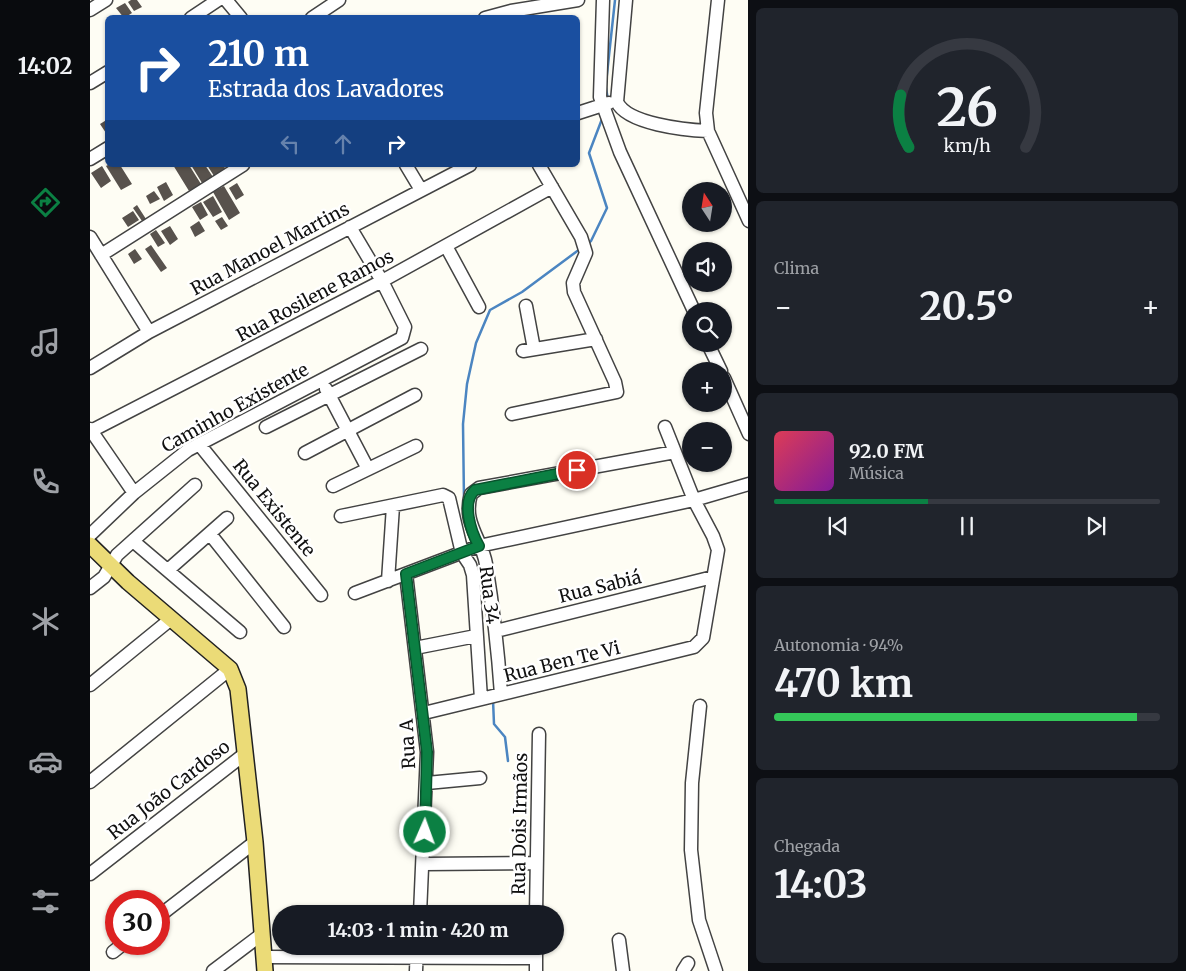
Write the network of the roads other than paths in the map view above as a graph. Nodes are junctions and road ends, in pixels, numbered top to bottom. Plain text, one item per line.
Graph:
1 (106, 0) edge
2 (218, 0) edge
3 (226, 0) edge
4 (339, 0) edge
5 (578, 0) edge
6 (603, 0) edge
7 (626, 0) edge
8 (718, 0) edge
9 (90, 10) edge
10 (196, 15) edge
11 (238, 15) edge
12 (316, 15) edge
13 (496, 15) edge
14 (105, 74) edge
15 (90, 83) edge
16 (608, 107) junction
17 (580, 113) edge
18 (708, 131) junction
19 (105, 150) edge
20 (90, 159) edge
21 (241, 167) edge
22 (407, 167) edge
23 (466, 167) edge
24 (540, 167) edge
25 (552, 187) junction
26 (420, 190) junction
27 (748, 221) edge
28 (350, 227) junction
29 (90, 237) edge
30 (446, 246) junction
31 (101, 255) junction
32 (382, 281) junction
33 (690, 302) edge
34 (526, 306) dead end
35 (479, 307) dead end
36 (149, 332) junction
37 (596, 339) junction
38 (421, 349) dead end
39 (90, 368) edge
40 (321, 380) junction
41 (415, 395) dead end
42 (329, 396) junction
43 (732, 397) edge
44 (512, 414) dead end
45 (266, 427) dead end
46 (665, 427) dead end
47 (91, 430) edge
48 (348, 430) junction
49 (748, 434) edge
50 (198, 444) junction
51 (416, 446) dead end
52 (675, 452) junction
53 (305, 453) dead end
54 (368, 469) junction
55 (748, 484) edge
56 (195, 485) dead end
57 (333, 486) dead end
58 (134, 493) junction
59 (694, 500) junction
60 (393, 506) junction
61 (341, 516) dead end
62 (227, 518) dead end
63 (210, 534) junction
64 (90, 535) edge
65 (133, 541) junction
66 (90, 545) edge
67 (471, 549) junction
68 (110, 564) junction
69 (168, 570) junction
70 (406, 574) junction
71 (713, 577) junction
72 (388, 580) junction
73 (90, 588) edge
74 (354, 592) dead end
75 (321, 595) dead end
76 (171, 619) junction
77 (284, 627) dead end
78 (496, 631) junction
79 (240, 632) dead end
80 (476, 636) junction
81 (415, 648) junction
82 (230, 669) junction
83 (90, 685) edge
84 (491, 696) junction
85 (700, 706) dead end
86 (424, 713) junction
87 (539, 734) dead end
88 (246, 753) junction
89 (480, 778) dead end
90 (90, 782) edge
91 (427, 783) junction
92 (255, 842) junction
93 (536, 863) junction
94 (424, 864) junction
95 (90, 874) edge
96 (421, 905) edge
97 (536, 905) edge
98 (170, 908) edge
99 (262, 934) junction
100 (618, 940) dead end
101 (416, 958) edge
102 (536, 958) edge
103 (265, 964) edge
104 (213, 971) edge
105 (623, 971) edge
106 (716, 971) edge

1 - 9 street
2 - 10 street
3 - 11 street
4 - 12 street
5 - 13 street
6 - 16 street
7 - 16 street
8 - 18 street
14 - 15 street
16 - 17 street
16 - 18 street
16 - 33 street
18 - 27 street
19 - 20 street
21 - 31 street
22 - 26 street
23 - 26 street, Rua Manoel Martins
24 - 25 street
25 - 30 street, Rua Rosilene Ramos
25 - 37 street
26 - 28 street, Rua Manoel Martins
28 - 32 street
28 - 36 street, Rua Manoel Martins
29 - 31 street
30 - 32 street, Rua Rosilene Ramos
30 - 35 street
31 - 36 street
32 - 40 street, Caminho Existente
32 - 47 street, Rua Rosilene Ramos
34 - 37 street
36 - 39 street, Rua Manoel Martins
37 - 44 street
38 - 42 street
40 - 42 street
40 - 50 street, Caminho Existente
41 - 48 street
42 - 45 street
42 - 48 street
43 - 49 street
46 - 52 street
47 - 58 street
48 - 53 street
48 - 54 street
50 - 58 street, Caminho Existente
50 - 75 street, Rua Existente
51 - 54 street
52 - 59 street
52 - 67 street
54 - 57 street
55 - 59 street
56 - 65 street
58 - 64 street, Caminho Existente
59 - 67 street
59 - 71 street
60 - 61 street, Rua 34
60 - 67 street, Rua 34
60 - 72 street
62 - 63 street
63 - 69 street
63 - 77 street
65 - 68 street
65 - 69 street
66 - 68 main road
67 - 70 street
67 - 78 street, Rua 34
67 - 80 street, Rua 34
68 - 73 street
68 - 76 main road
69 - 79 street
70 - 72 street
70 - 81 street, Rua A
71 - 78 street, Rua Sabiá
71 - 84 street, Rua Ben Te Vi
72 - 74 street
76 - 82 main road
76 - 83 street
78 - 84 street, Rua 34
80 - 81 street
80 - 84 street, Rua 34
81 - 86 street, Rua A
82 - 88 main road
82 - 90 street
84 - 86 street, Rua Ben Te Vi
85 - 106 street
86 - 91 street, Rua A
87 - 93 street, Rua Dois Irmãos
88 - 92 main road
88 - 95 street, Rua João Cardoso
89 - 91 street
91 - 94 street, Rua A
92 - 98 street
92 - 99 main road
93 - 94 street
93 - 97 street, Rua Dois Irmãos
94 - 96 street, Rua A
99 - 103 main road
99 - 104 street
100 - 105 street
101 - 102 street
101 - 103 street

